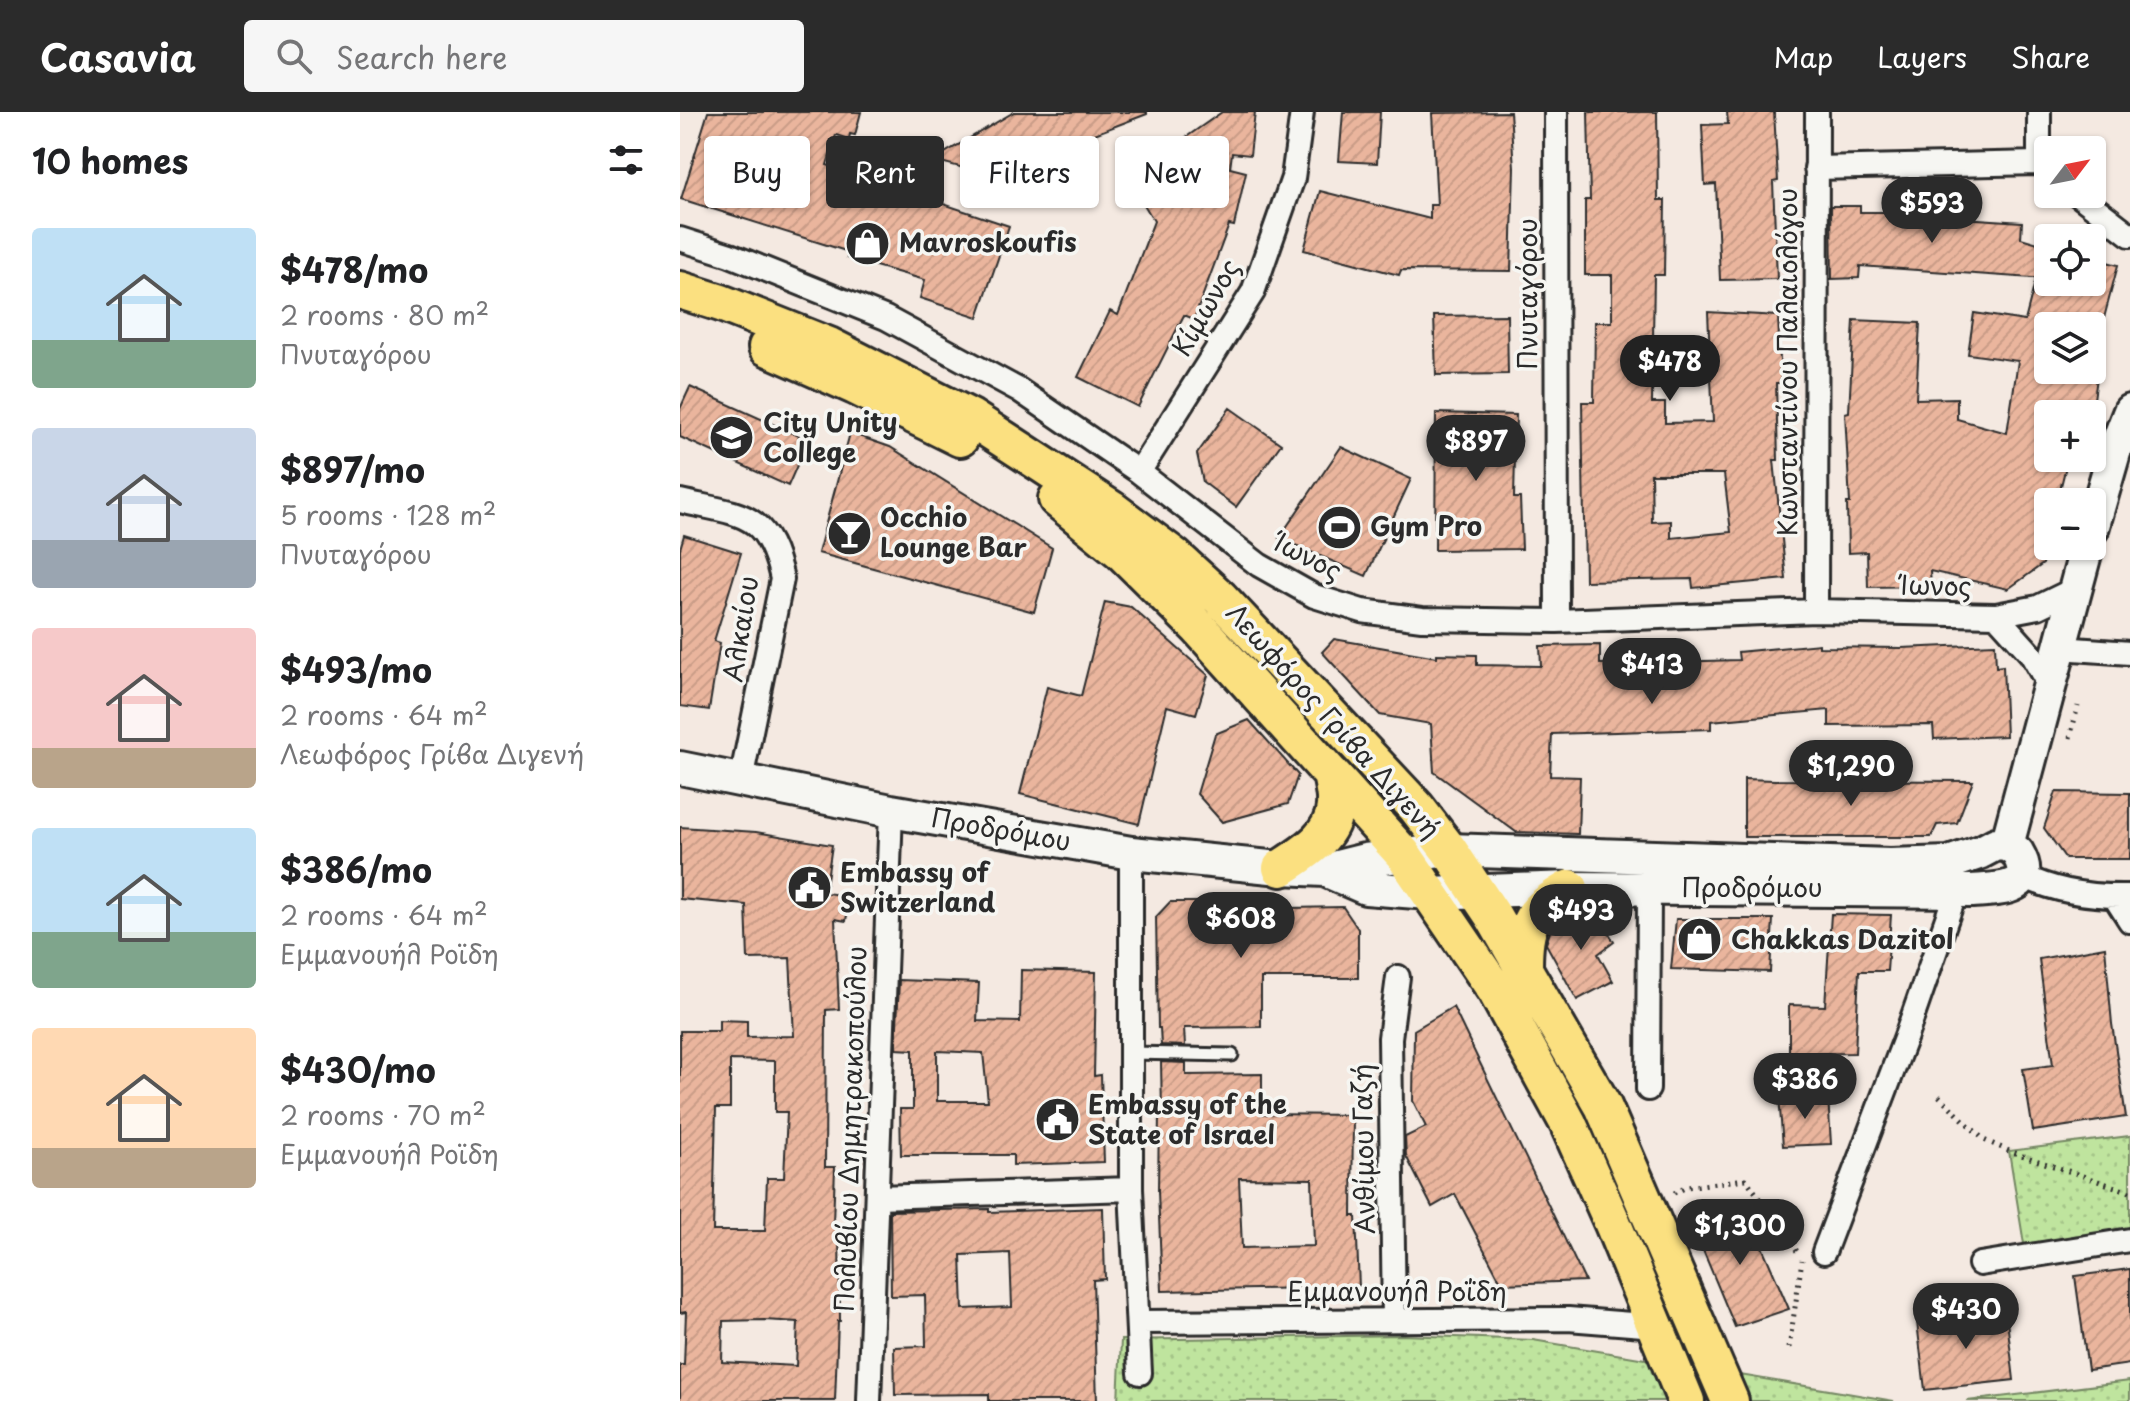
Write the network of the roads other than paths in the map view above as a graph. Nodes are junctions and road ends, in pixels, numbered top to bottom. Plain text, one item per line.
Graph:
1 (1302, 112) edge
2 (1556, 112) edge
3 (1817, 112) edge
4 (2039, 112) edge
5 (2041, 136) edge
6 (2034, 167) edge
7 (1816, 168) junction
8 (2095, 208) edge
9 (2130, 235) edge
10 (680, 239) edge
11 (680, 290) edge
12 (680, 315) edge
13 (2130, 411) edge
14 (2123, 449) edge
15 (1139, 472) junction
16 (2106, 493) edge
17 (680, 501) edge
18 (2083, 560) edge
19 (2075, 589) junction
20 (1816, 611) junction
21 (1996, 615) junction
22 (1557, 621) junction
23 (2060, 648) junction
24 (2130, 653) edge
25 (2065, 694) junction
26 (680, 768) edge
27 (1331, 774) junction
28 (741, 780) junction
29 (891, 811) junction
30 (1994, 849) junction
31 (1449, 850) junction
32 (1131, 853) junction
33 (1403, 854) junction
34 (1281, 868) junction
35 (1325, 870) junction
36 (2021, 875) junction
37 (1570, 888) junction
38 (1649, 888) junction
39 (1991, 889) junction
40 (1956, 892) junction
41 (1429, 893) junction
42 (1478, 893) junction
43 (2122, 896) edge
44 (2130, 921) edge
45 (1524, 966) junction
46 (1398, 977) dead end
47 (1130, 1053) junction
48 (1232, 1055) dead end
49 (1648, 1089) dead end
50 (1131, 1189) junction
51 (877, 1197) junction
52 (2130, 1240) edge
53 (1824, 1252) road end
54 (1980, 1264) dead end
55 (1394, 1320) junction
56 (1139, 1322) junction
57 (1656, 1326) junction
58 (1140, 1373) dead end
59 (869, 1401) edge
60 (1686, 1401) edge
61 (1730, 1401) edge

1 - 15 street, Κίμωνος
2 - 22 street, Πνυταγόρου
3 - 7 street, Κωνσταντίνου Παλαιολόγου
4 - 5 street
6 - 7 street
7 - 20 street, Κωνσταντίνου Παλαιολόγου
8 - 9 street
10 - 15 street, Ίωνος
11 - 31 main road, Λεωφόρος Γρίβα Διγενή
12 - 27 main road, Λεωφόρος Γρίβα Διγενή
13 - 14 street
14 - 16 street
15 - 22 street, Ίωνος
17 - 28 street, Αλκαίου
18 - 19 street
19 - 21 street, Ίωνος
19 - 23 street
20 - 21 street, Ίωνος
20 - 22 street, Ίωνος
21 - 25 street, Ίωνος
23 - 24 street
23 - 25 street
25 - 30 street
26 - 28 street, Προδρόμου
27 - 33 main road, Λεωφόρος Γρίβα Διγενή
27 - 34 main road
28 - 29 street, Προδρόμου
29 - 32 street, Προδρόμου
29 - 51 street, Πολυβίου Δημητρακοπούλου
30 - 31 street, Προδρόμου
30 - 36 street
30 - 39 street
31 - 33 street, Προδρόμου
31 - 42 main road, Λεωφόρος Γρίβα Διγενή
32 - 34 street, Προδρόμου
32 - 47 street
33 - 35 street, Προδρόμου
33 - 41 main road, Λεωφόρος Γρίβα Διγενή
34 - 35 street, Προδρόμου
35 - 41 street, Προδρόμου
36 - 39 street, Προδρόμου
36 - 43 street
37 - 38 street, Προδρόμου
37 - 42 street, Προδρόμου
37 - 45 main road
38 - 40 street, Προδρόμου
38 - 49 street
39 - 40 street, Προδρόμου
40 - 53 street
41 - 42 street, Προδρόμου
41 - 57 main road, Λεωφόρος Γρίβα Διγενή
42 - 45 main road, Λεωφόρος Γρίβα Διγενή
43 - 44 street
45 - 61 main road, Λεωφόρος Γρίβα Διγενή
46 - 55 street, Ανθίμου Γαζή
47 - 48 lane
47 - 50 street
50 - 51 street
50 - 56 street
51 - 59 street, Πολυβίου Δημητρακοπούλου
52 - 54 street
55 - 56 street, Εμμανουήλ Ροΐδη
55 - 57 street, Εμμανουήλ Ροΐδη
56 - 58 street
57 - 60 main road, Λεωφόρος Γρίβα Διγενή

